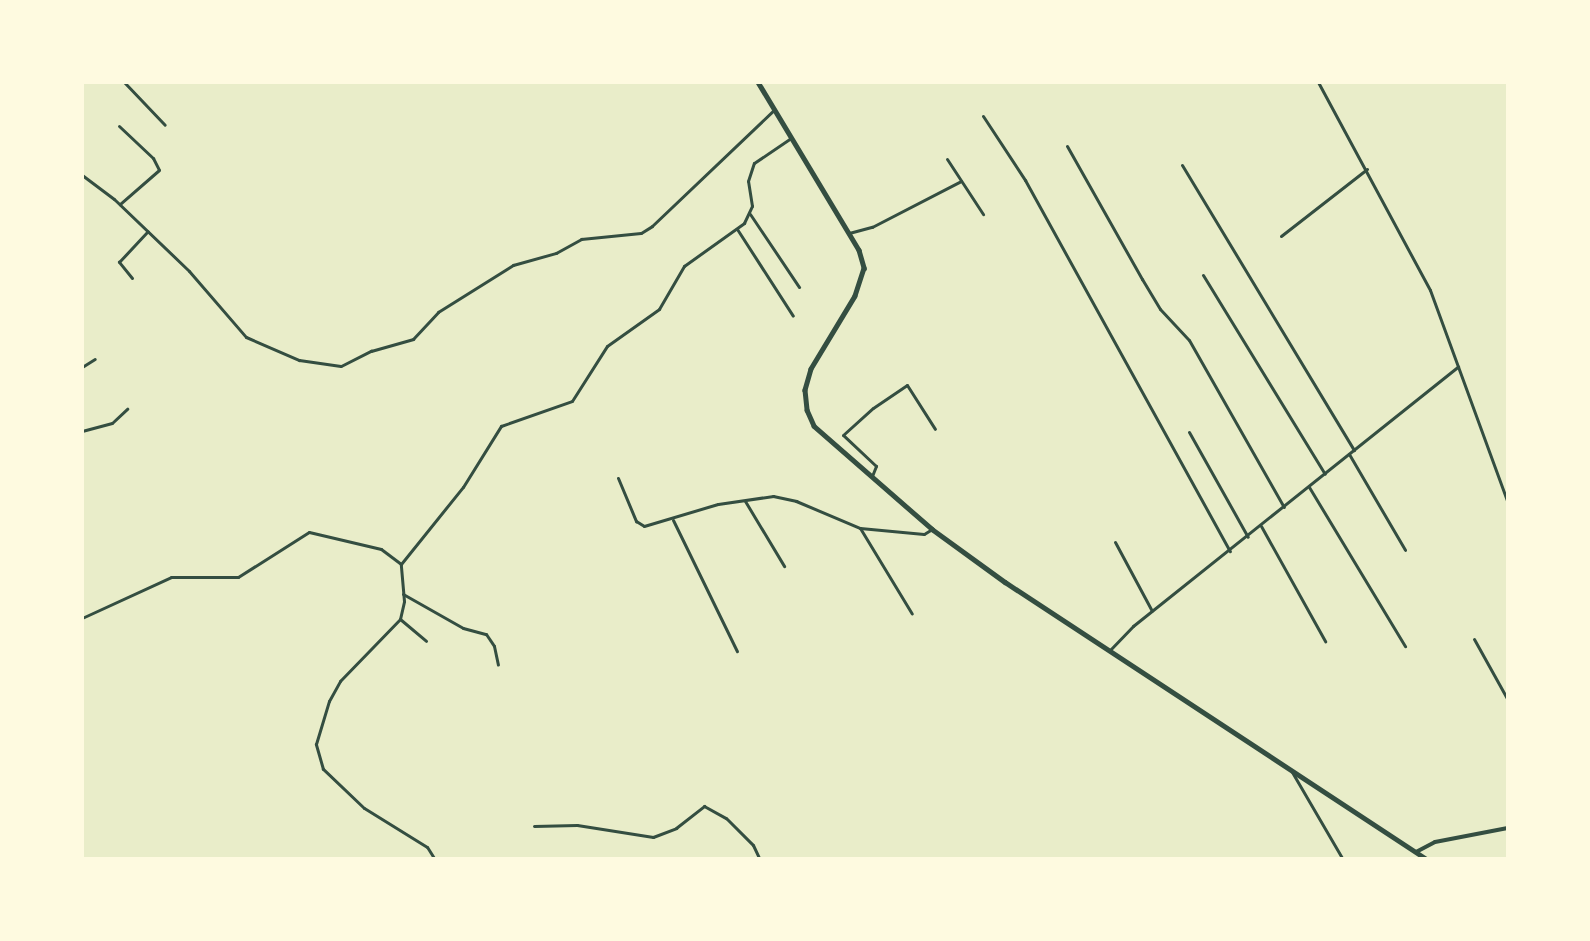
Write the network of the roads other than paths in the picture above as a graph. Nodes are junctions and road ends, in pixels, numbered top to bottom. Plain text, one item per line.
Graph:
1 (124, 82) edge
2 (758, 82) edge
3 (1318, 82) edge
4 (774, 110) junction
5 (983, 116) dead end
6 (165, 125) dead end
7 (118, 126) dead end
8 (791, 138) junction
9 (1067, 146) dead end
10 (947, 159) dead end
11 (1182, 165) dead end
12 (1367, 169) junction
13 (82, 175) edge
14 (961, 181) junction
15 (120, 204) junction
16 (750, 214) junction
17 (983, 214) dead end
18 (737, 229) junction
19 (148, 231) junction
20 (849, 233) junction
21 (1281, 236) dead end
22 (1203, 275) dead end
23 (132, 278) dead end
24 (799, 287) dead end
25 (793, 315) dead end
26 (95, 359) dead end
27 (82, 367) edge
28 (1458, 367) junction
29 (127, 410) dead end
30 (935, 429) dead end
31 (82, 431) edge
32 (1189, 432) dead end
33 (1354, 450) junction
34 (1349, 454) junction
35 (1325, 474) junction
36 (618, 478) dead end
37 (870, 478) junction
38 (1309, 486) junction
39 (745, 501) junction
40 (1508, 503) edge
41 (1284, 507) junction
42 (673, 520) junction
43 (1261, 526) junction
44 (860, 528) junction
45 (932, 528) junction
46 (1248, 537) junction
47 (1115, 542) dead end
48 (1405, 550) dead end
49 (1230, 551) junction
50 (401, 564) junction
51 (784, 566) dead end
52 (403, 594) junction
53 (1152, 611) junction
54 (912, 614) dead end
55 (82, 618) edge
56 (400, 619) junction
57 (1474, 639) dead end
58 (426, 641) dead end
59 (1325, 641) dead end
60 (1406, 646) dead end
61 (737, 651) dead end
62 (1109, 651) junction
63 (498, 665) dead end
64 (1508, 700) edge
65 (1292, 772) junction
66 (534, 826) dead end
67 (1508, 828) edge
68 (1415, 852) junction
69 (434, 858) edge
70 (759, 858) edge
71 (1342, 858) edge
72 (1425, 858) edge

1 - 6 street
2 - 4 main road
3 - 12 street
4 - 8 main road
4 - 19 street
5 - 49 street
7 - 15 street
8 - 16 street
8 - 20 main road
9 - 41 street
10 - 14 street
11 - 33 street
12 - 21 street
12 - 28 street
13 - 15 street
14 - 17 street
14 - 20 street
15 - 19 street
16 - 18 street
16 - 24 street
18 - 25 street
18 - 50 street
19 - 23 street
20 - 37 main road
22 - 35 street
26 - 27 street
28 - 33 street
28 - 40 street
29 - 31 street
30 - 37 street
32 - 46 street
33 - 34 street
34 - 35 street
34 - 48 street
35 - 38 street
36 - 42 street
37 - 45 main road
38 - 41 street
38 - 60 street
39 - 42 street
39 - 44 street
39 - 51 street
41 - 43 street
42 - 61 street
43 - 46 street
43 - 59 street
44 - 45 street
44 - 54 street
45 - 62 main road
46 - 49 street
47 - 53 street
49 - 53 street
50 - 52 street
50 - 55 street
52 - 56 street
52 - 63 street
53 - 62 street
56 - 58 street
56 - 69 street
57 - 64 street
62 - 65 main road
65 - 68 main road
65 - 71 street
66 - 70 street
67 - 68 street
68 - 72 main road

